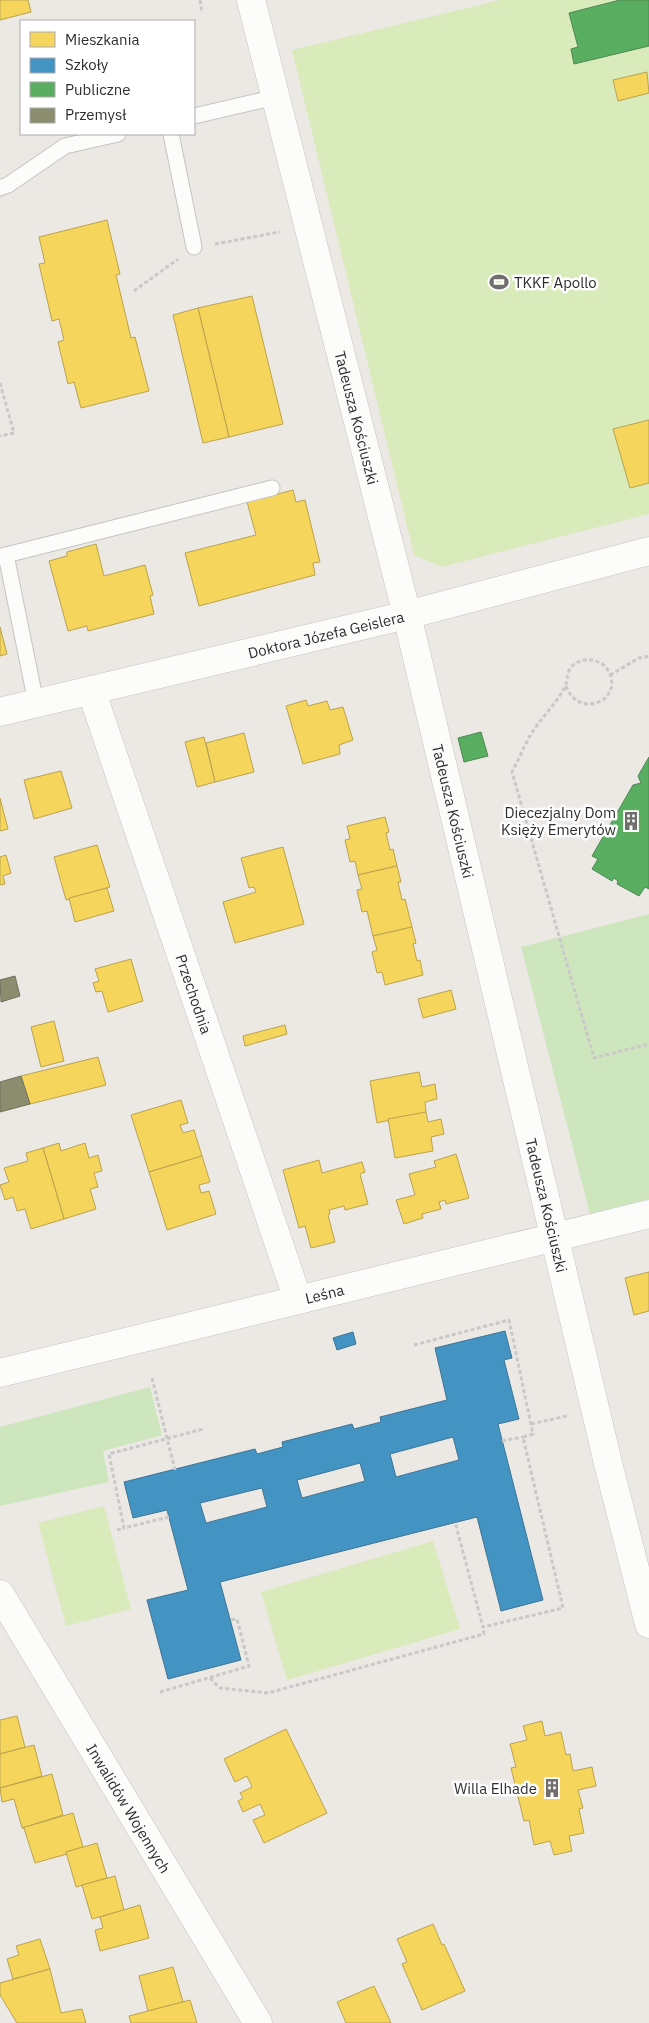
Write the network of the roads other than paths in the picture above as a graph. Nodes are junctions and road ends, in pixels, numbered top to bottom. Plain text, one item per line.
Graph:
1 (251, 0) edge
2 (276, 97) junction
3 (195, 116) edge
4 (114, 135) edge
5 (171, 135) edge
6 (0, 188) edge
7 (194, 248) dead end
8 (272, 488) dead end
9 (649, 551) edge
10 (3, 556) edge
11 (407, 615) junction
12 (91, 690) junction
13 (36, 703) junction
14 (0, 712) edge
15 (649, 1214) edge
16 (554, 1238) junction
17 (298, 1300) junction
18 (0, 1373) edge
19 (0, 1594) edge
20 (649, 1624) edge
21 (258, 2023) edge

1 - 2 street, Tadeusza Kościuszki
2 - 3 lane
2 - 11 street, Tadeusza Kościuszki
4 - 6 lane
5 - 7 lane
8 - 10 lane
9 - 11 street, Doktora Józefa Geislera
10 - 13 lane
11 - 12 street, Doktora Józefa Geislera
11 - 16 street, Tadeusza Kościuszki
12 - 13 street, Doktora Józefa Geislera
12 - 17 street, Przechodnia
13 - 14 street, Doktora Józefa Geislera
15 - 16 street, Leśna
16 - 17 street, Leśna
16 - 20 street, Tadeusza Kościuszki
17 - 18 street, Leśna
19 - 21 street, Inwalidów Wojennych

